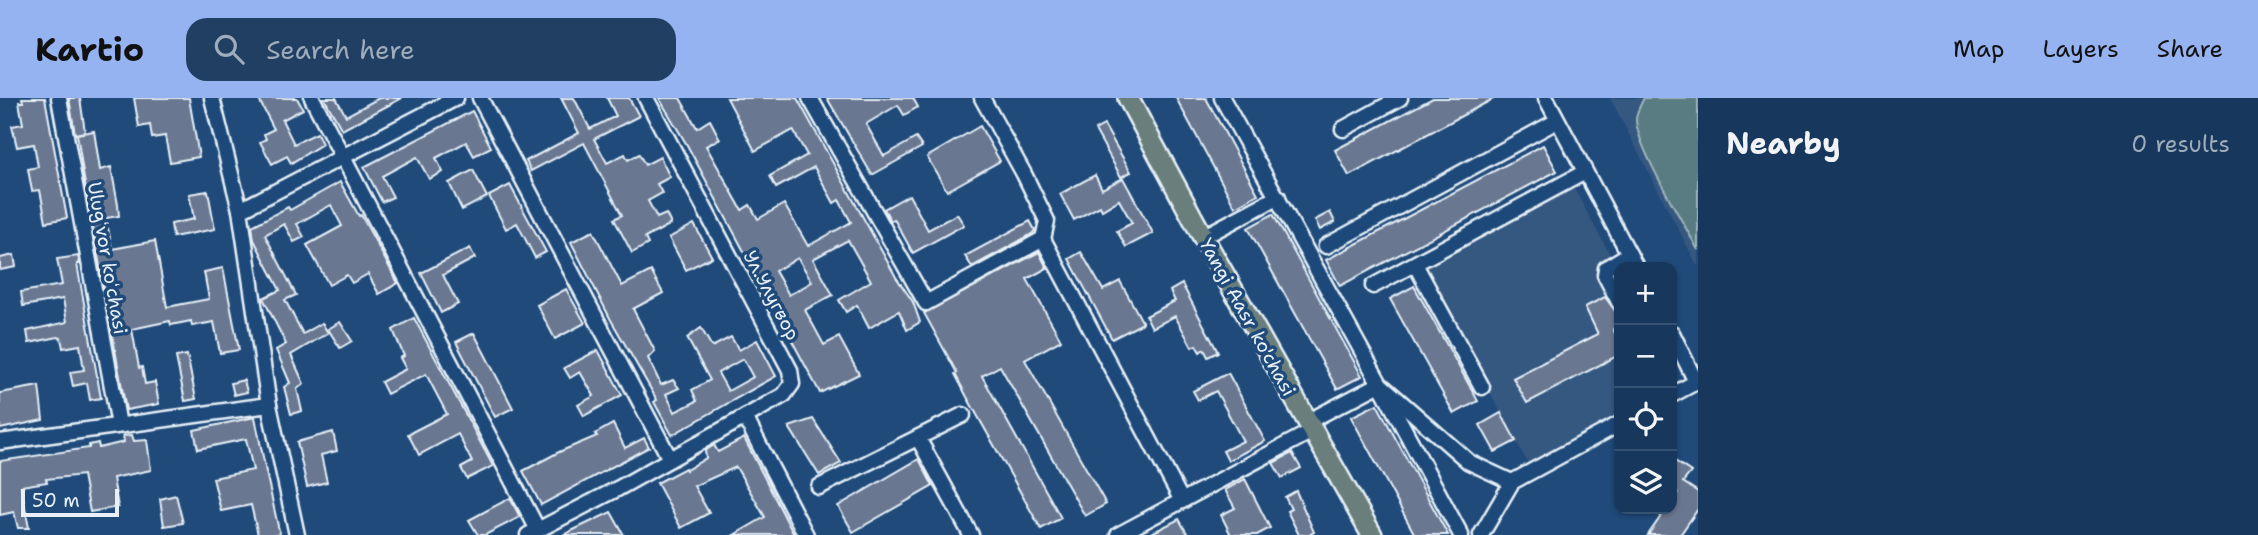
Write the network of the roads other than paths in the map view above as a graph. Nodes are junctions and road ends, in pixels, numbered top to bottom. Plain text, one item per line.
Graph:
1 (59, 98) edge
2 (212, 98) edge
3 (312, 98) edge
4 (456, 98) edge
5 (480, 98) edge
6 (646, 98) edge
7 (810, 98) edge
8 (982, 98) edge
9 (1128, 98) edge
10 (1223, 98) edge
11 (1400, 98) edge
12 (1546, 98) edge
13 (1557, 121) junction
14 (1343, 129) dead end
15 (343, 157) junction
16 (1585, 172) junction
17 (1278, 197) junction
18 (240, 210) junction
19 (1203, 237) junction
20 (1044, 239) junction
21 (1326, 246) dead end
22 (1633, 261) edge
23 (1415, 264) junction
24 (1614, 266) edge
25 (1373, 286) dead end
26 (1614, 292) edge
27 (1677, 343) edge
28 (1697, 381) edge
29 (1380, 384) junction
30 (1482, 387) dead end
31 (1677, 392) edge
32 (269, 405) junction
33 (962, 415) dead end
34 (745, 417) junction
35 (119, 425) junction
36 (1310, 426) junction
37 (1614, 427) edge
38 (918, 438) junction
39 (0, 442) edge
40 (670, 459) junction
41 (1512, 482) junction
42 (820, 487) dead end
43 (1182, 501) junction
44 (533, 532) edge
45 (297, 535) edge
46 (806, 535) edge
47 (971, 535) edge
48 (1118, 535) edge
49 (1372, 535) edge
50 (1461, 535) edge
51 (1481, 535) edge

1 - 35 street, Ulugʻvor koʻchasi
2 - 18 street
3 - 15 street
4 - 15 street
5 - 40 street
6 - 34 street, Ул.Улугвор
7 - 20 street
8 - 20 street
9 - 19 main road, Yangi Aasr ko'chasi
10 - 17 street
11 - 14 street
12 - 13 street
13 - 16 street
13 - 21 street
15 - 18 street
15 - 44 street
16 - 22 street
16 - 23 street
17 - 19 street
17 - 29 street
18 - 32 street
19 - 36 main road, Yangi Aasr ko'chasi
20 - 43 street
23 - 25 street
23 - 30 street
24 - 26 street
27 - 28 street
28 - 31 street
29 - 36 street
29 - 41 street
29 - 50 street
32 - 35 street
32 - 45 street
33 - 38 street
34 - 40 street, Ул.Улугвор
34 - 46 street
35 - 39 street
36 - 43 street
36 - 49 main road, Yangi Aasr ko'chasi
37 - 41 street
38 - 42 street
38 - 47 street
40 - 44 street, Ул.Улугвор
41 - 51 street
43 - 48 street

